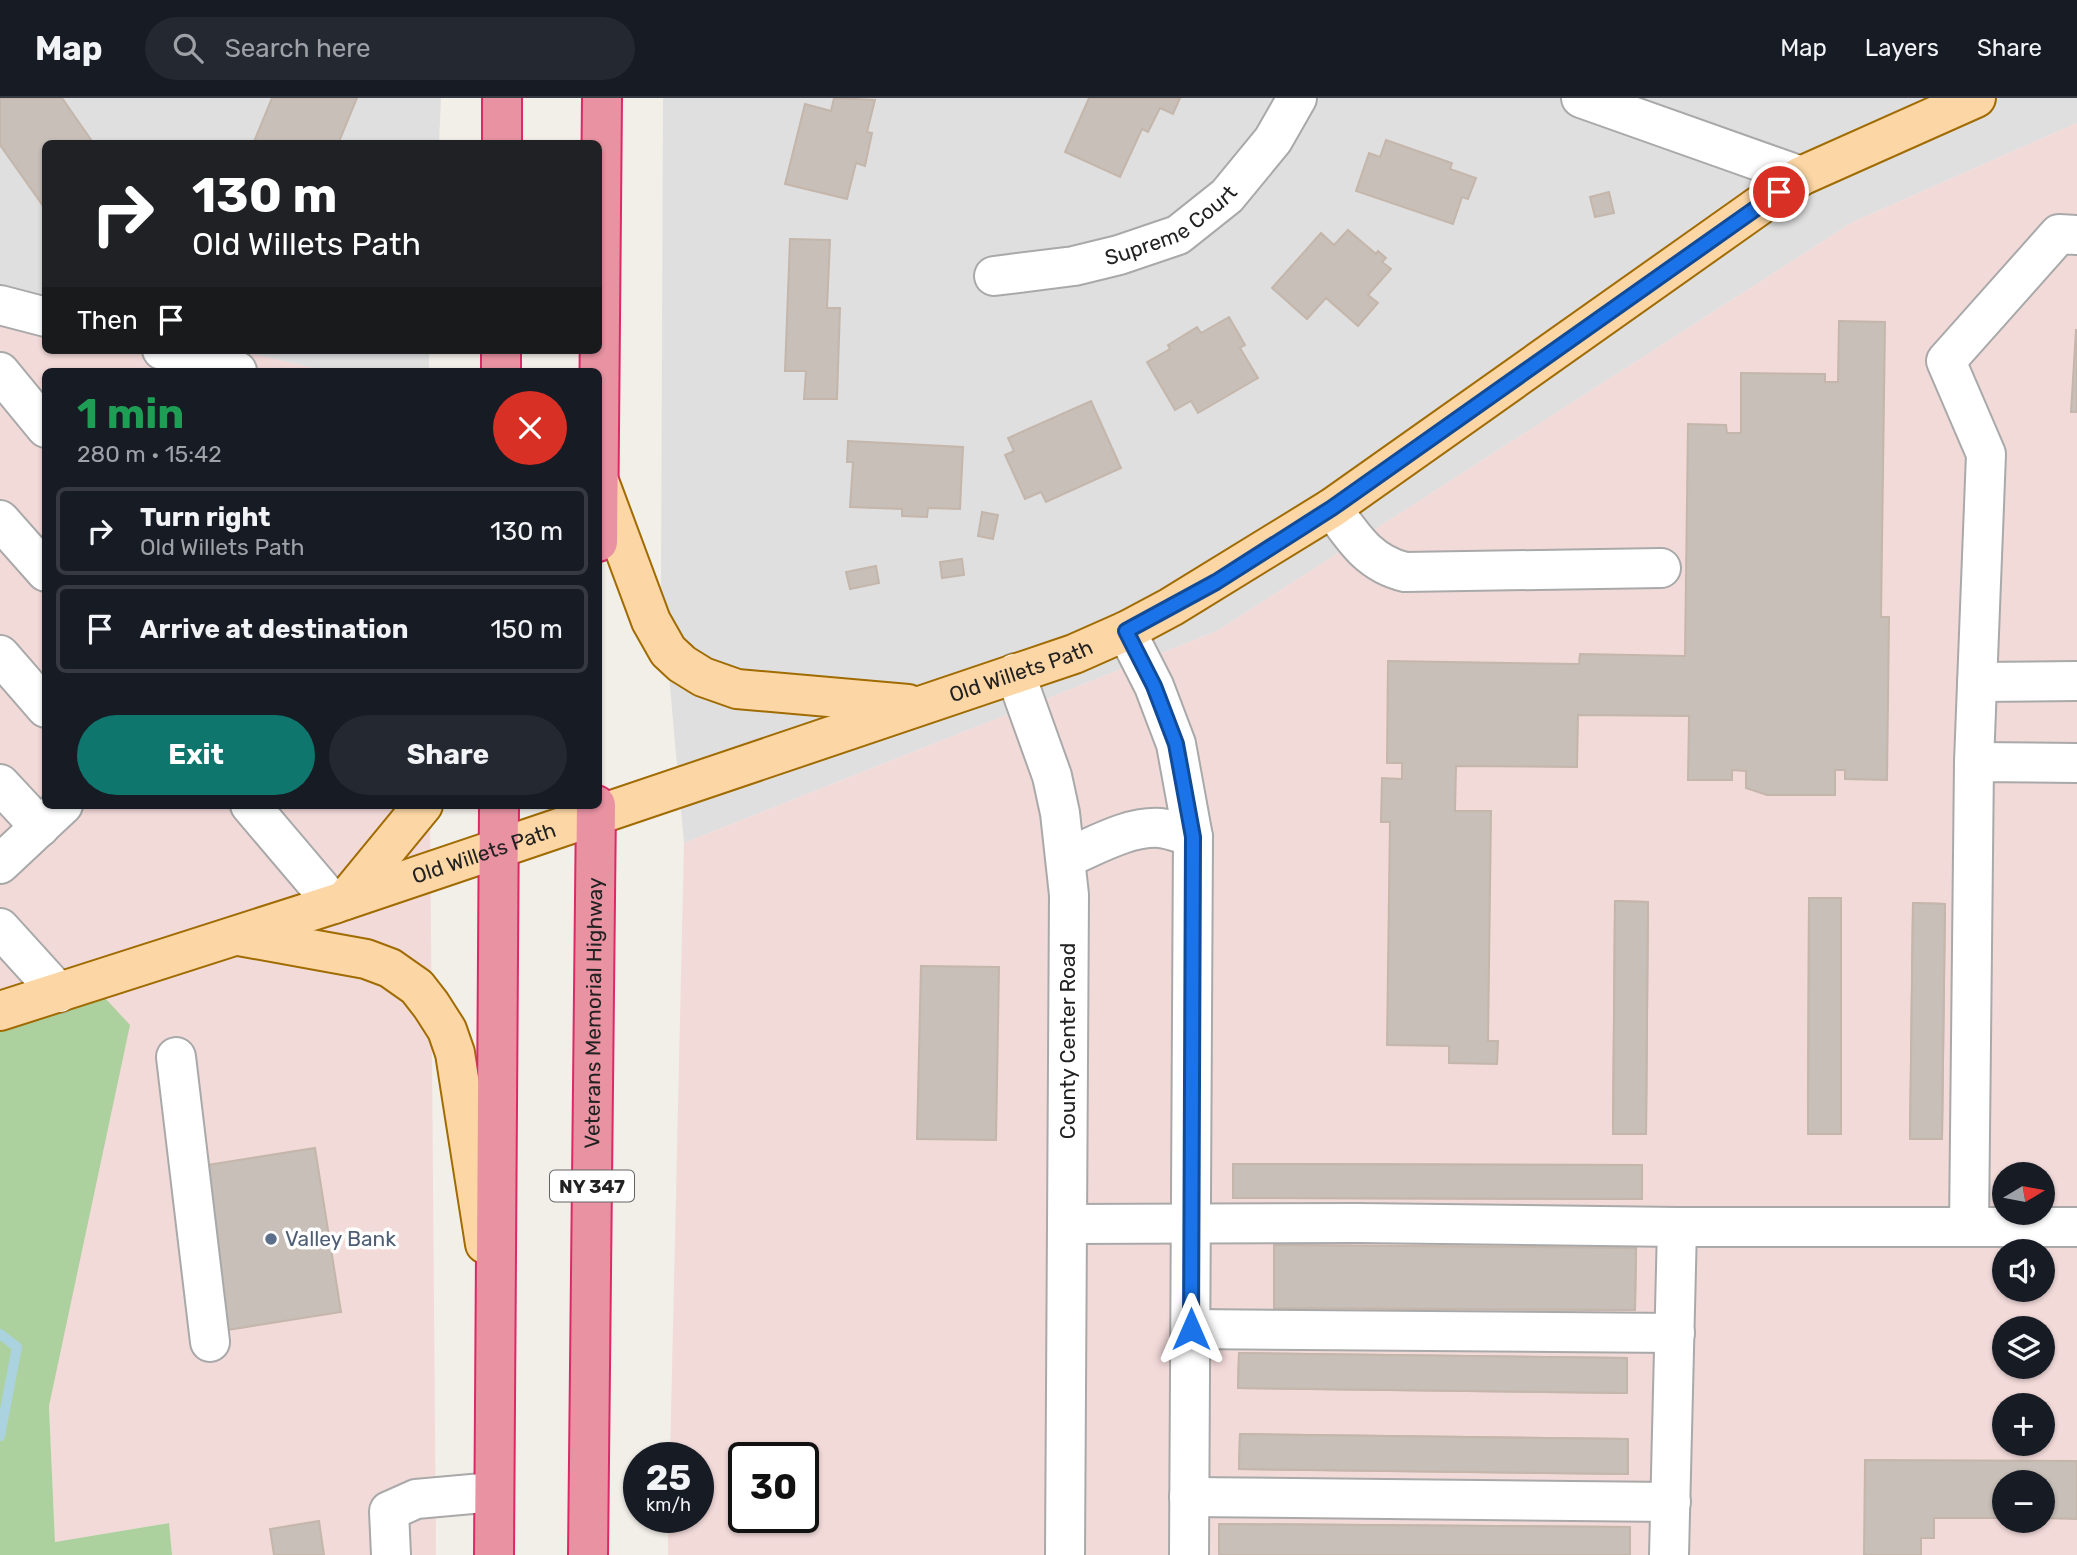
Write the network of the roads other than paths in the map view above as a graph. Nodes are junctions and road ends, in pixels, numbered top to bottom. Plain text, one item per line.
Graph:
1 (502, 98) edge
2 (602, 98) edge
3 (1297, 98) edge
4 (1581, 98) edge
5 (1976, 98) edge
6 (502, 140) edge
7 (602, 140) edge
8 (1801, 176) junction
9 (2077, 234) edge
10 (994, 276) dead end
11 (0, 304) edge
12 (42, 316) edge
13 (176, 354) edge
14 (226, 368) edge
15 (0, 372) edge
16 (42, 423) edge
17 (602, 489) edge
18 (1332, 508) junction
19 (0, 520) edge
20 (42, 565) edge
21 (1661, 568) dead end
22 (1126, 631) junction
23 (0, 655) edge
24 (1015, 673) junction
25 (1977, 681) junction
26 (2077, 681) edge
27 (42, 703) edge
28 (925, 705) junction
29 (1974, 762) junction
30 (2077, 763) edge
31 (0, 785) edge
32 (254, 809) edge
33 (420, 809) edge
34 (499, 809) edge
35 (596, 811) edge
36 (51, 816) edge
37 (1193, 837) junction
38 (499, 848) junction
39 (1066, 858) junction
40 (0, 864) edge
41 (339, 902) junction
42 (0, 928) edge
43 (234, 935) junction
44 (59, 993) junction
45 (0, 1011) edge
46 (176, 1057) dead end
47 (1067, 1224) junction
48 (1192, 1225) junction
49 (1677, 1227) junction
50 (1969, 1227) junction
51 (2077, 1227) edge
52 (494, 1303) junction
53 (1191, 1329) junction
54 (1675, 1333) junction
55 (210, 1342) dead end
56 (494, 1492) junction
57 (1189, 1497) junction
58 (1671, 1502) junction
59 (391, 1555) edge
60 (494, 1555) edge
61 (588, 1555) edge
62 (1065, 1555) edge
63 (1189, 1555) edge
64 (1670, 1555) edge

1 - 6 highway
2 - 7 highway
3 - 10 street, Supreme Court
4 - 8 street
5 - 8 main road, Old Willets Path
8 - 18 main road, Old Willets Path
9 - 25 street
11 - 12 street
13 - 14 street
15 - 16 street
17 - 28 main road
18 - 21 street
18 - 22 main road, Old Willets Path
19 - 20 street
22 - 24 main road, Old Willets Path
22 - 37 street
23 - 27 street
24 - 28 main road, Old Willets Path
24 - 39 street, County Center Road
25 - 26 street
25 - 29 street
28 - 35 main road, Old Willets Path
29 - 30 street
29 - 50 street
31 - 36 street
32 - 41 street
33 - 41 main road
34 - 38 highway
35 - 38 main road, Old Willets Path
35 - 61 highway, Veterans Memorial Highway / NY 347
36 - 40 street
37 - 39 street
37 - 48 street
38 - 41 main road, Old Willets Path
38 - 52 highway
39 - 47 street, County Center Road
41 - 43 main road, Old Willets Path
42 - 44 street
43 - 44 main road, Old Willets Path
43 - 52 main road
44 - 45 main road, Old Willets Path
46 - 55 street
47 - 48 street
47 - 62 street, County Center Road
48 - 49 street
48 - 53 street
49 - 50 street
49 - 54 street
50 - 51 street
52 - 56 highway
53 - 54 street
53 - 57 street
54 - 58 street
56 - 59 street
56 - 60 highway
57 - 58 street
57 - 63 street
58 - 64 street

